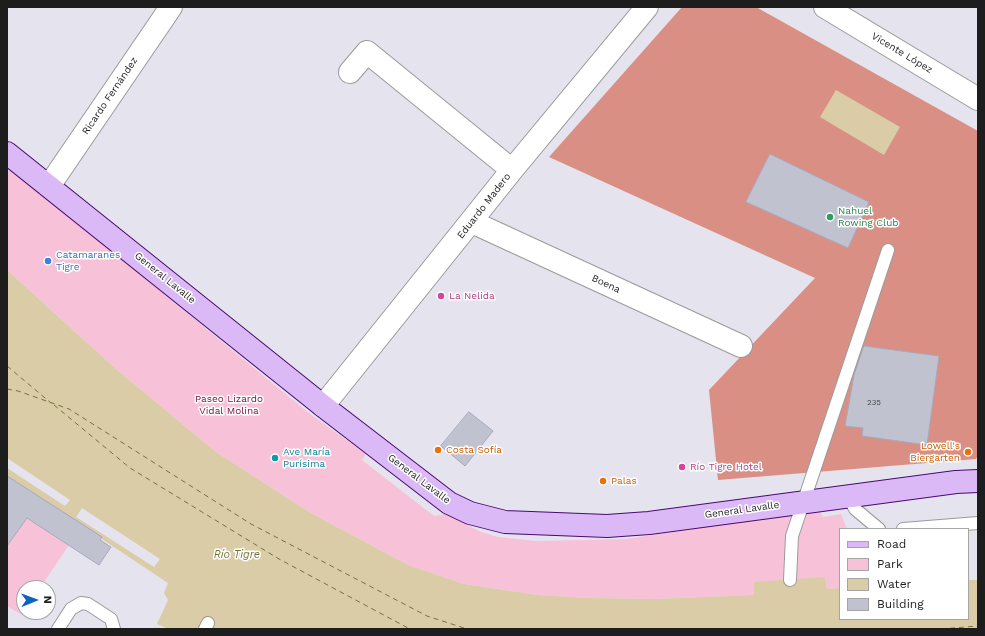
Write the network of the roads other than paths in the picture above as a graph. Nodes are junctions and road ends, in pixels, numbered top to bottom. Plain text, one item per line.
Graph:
1 (171, 7) edge
2 (647, 7) edge
3 (825, 7) edge
4 (350, 72) dead end
5 (978, 99) edge
6 (7, 153) edge
7 (512, 170) junction
8 (49, 186) junction
9 (472, 222) junction
10 (888, 250) dead end
11 (741, 346) dead end
12 (323, 406) junction
13 (978, 481) edge
14 (848, 496) junction
15 (804, 502) junction
16 (978, 523) edge
17 (878, 528) edge
18 (916, 528) edge
19 (790, 580) dead end
20 (58, 629) edge
21 (114, 629) edge

1 - 8 street, Ricardo Fernández
2 - 7 street, Eduardo Madero
3 - 5 street, Vicente López
4 - 7 street
6 - 8 street, General Lavalle
7 - 9 street, Eduardo Madero
8 - 12 street, General Lavalle
9 - 11 street, Boena
9 - 12 street, Eduardo Madero
10 - 15 lane
12 - 15 street, General Lavalle
13 - 14 street, General Lavalle
14 - 15 street, General Lavalle
14 - 17 lane
15 - 19 lane
16 - 18 lane
20 - 21 lane

